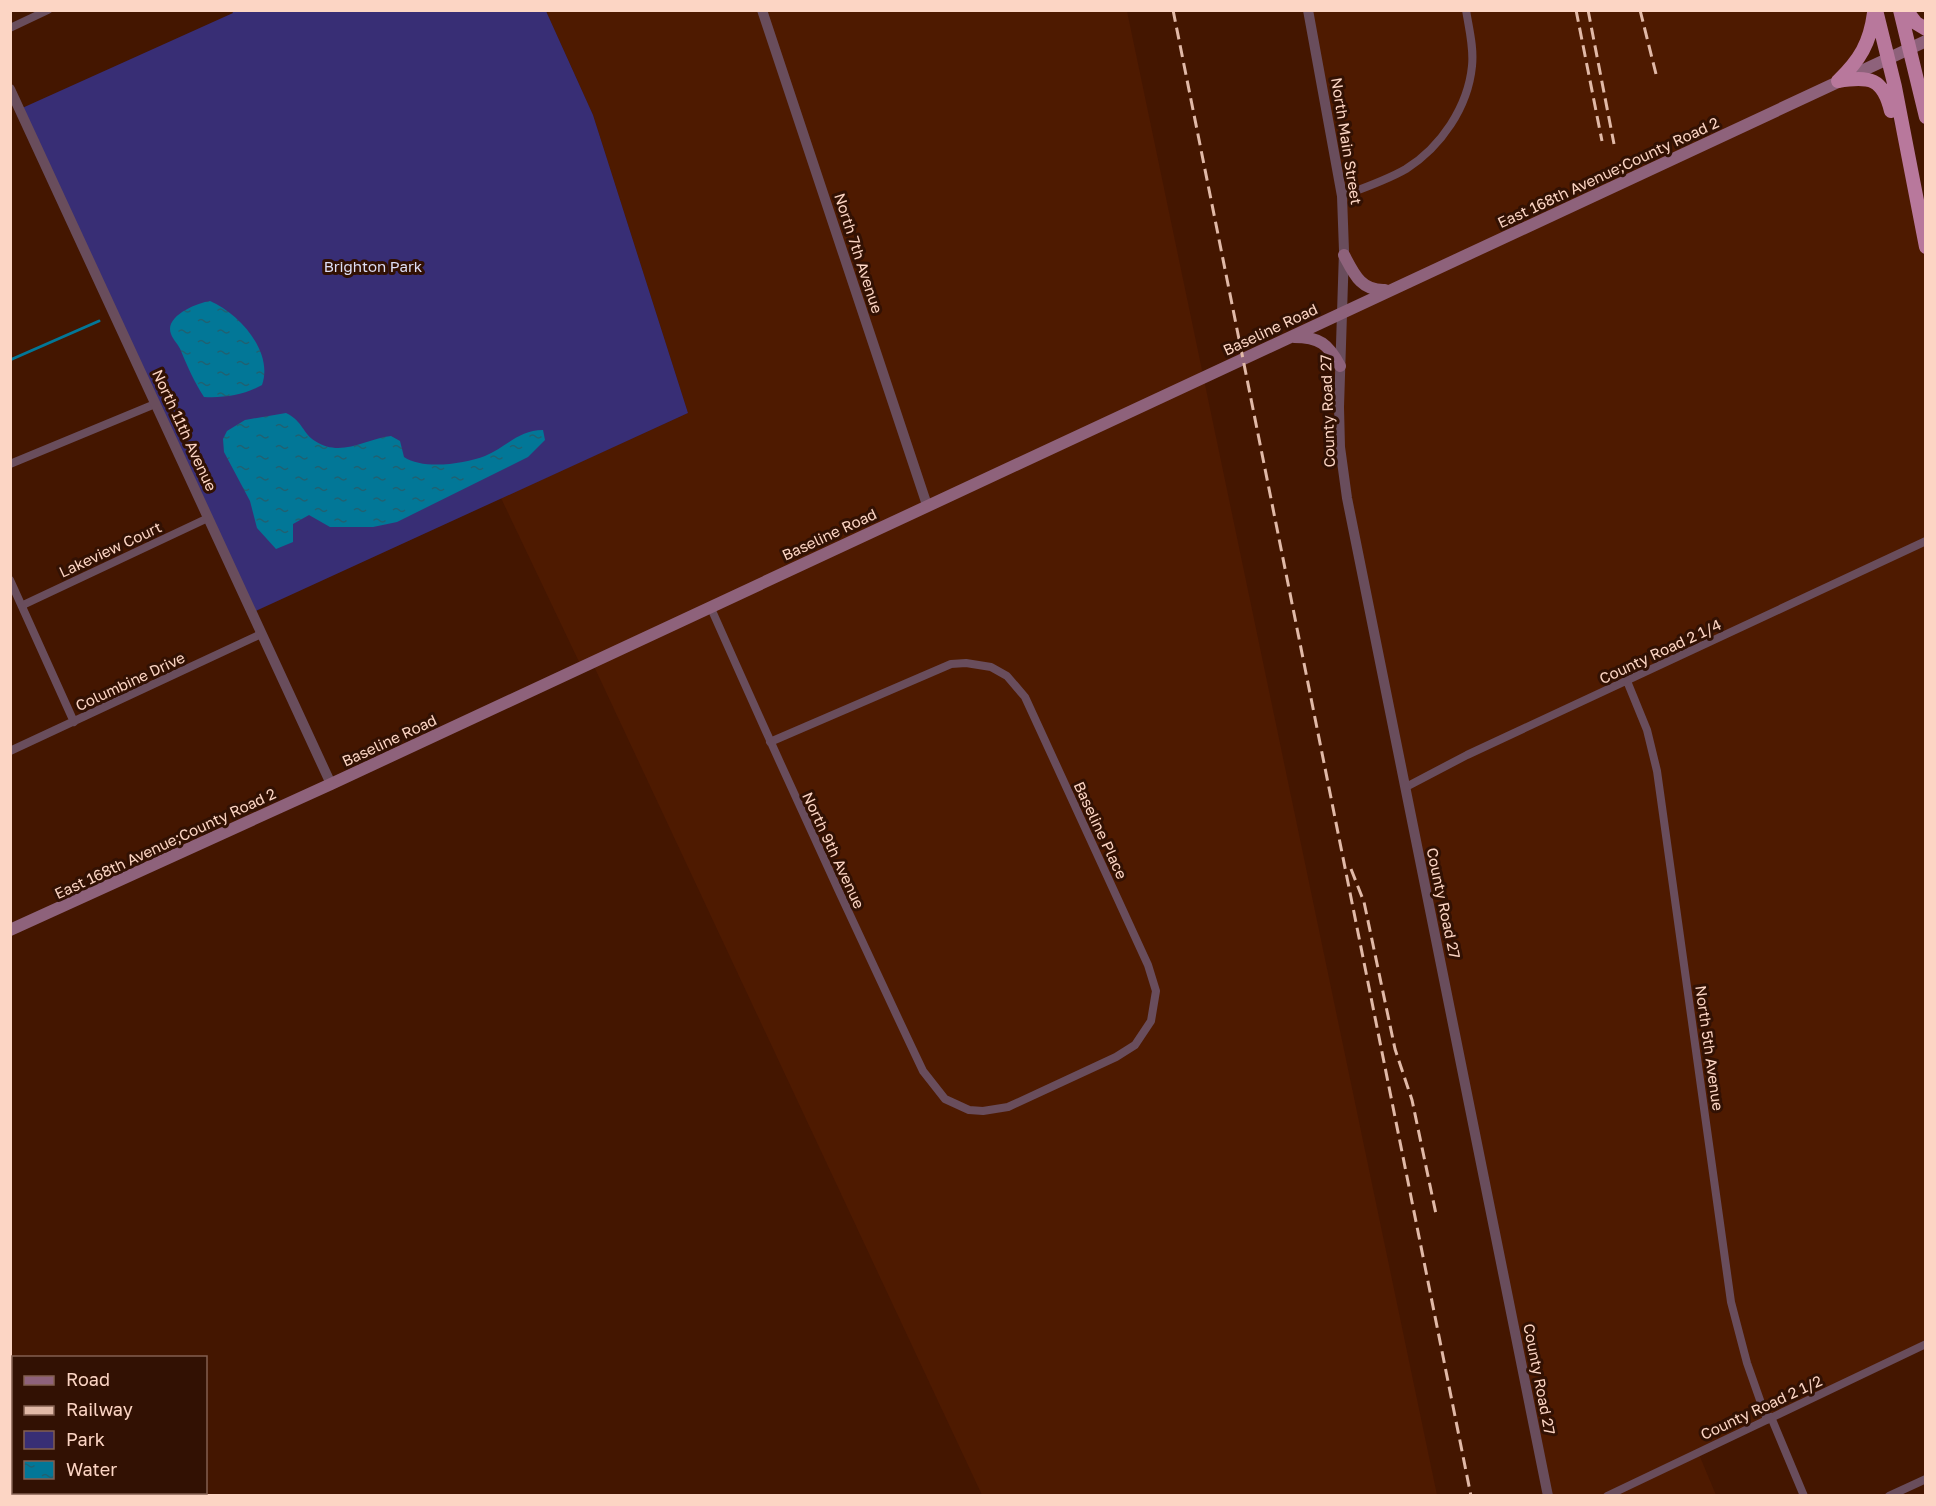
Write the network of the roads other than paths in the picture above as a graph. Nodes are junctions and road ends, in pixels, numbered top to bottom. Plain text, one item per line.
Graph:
1 (48, 10) edge
2 (762, 10) edge
3 (1308, 10) edge
4 (1466, 10) edge
5 (1875, 10) edge
6 (1900, 10) edge
7 (1906, 10) edge
8 (10, 28) edge
9 (1926, 29) edge
10 (1926, 41) edge
11 (1910, 48) junction
12 (1888, 58) junction
13 (1926, 65) edge
14 (1838, 81) junction
15 (10, 89) edge
16 (1920, 94) junction
17 (1926, 117) edge
18 (1904, 143) junction
19 (1342, 196) junction
20 (1926, 247) edge
21 (1344, 255) junction
22 (1389, 290) junction
23 (1341, 313) junction
24 (1290, 337) junction
25 (1340, 366) junction
26 (155, 404) junction
27 (10, 464) edge
28 (927, 505) junction
29 (208, 518) junction
30 (1926, 541) edge
31 (10, 580) edge
32 (23, 605) junction
33 (710, 606) junction
34 (261, 634) junction
35 (1627, 681) junction
36 (74, 722) junction
37 (770, 742) junction
38 (10, 752) edge
39 (331, 784) junction
40 (1406, 787) junction
41 (10, 930) edge
42 (945, 1099) joint
43 (1926, 1344) edge
44 (1771, 1420) junction
45 (1926, 1479) edge
46 (1548, 1496) edge
47 (1607, 1496) edge
48 (1804, 1496) edge
49 (1889, 1496) edge

1 - 8 street
2 - 28 street, North 7th Avenue
3 - 19 street, North Main Street
4 - 19 street
5 - 12 highway
5 - 14 highway
6 - 11 highway
7 - 9 highway
10 - 11 main road, East 168th Avenue;County Road 2
11 - 12 main road, East 168th Avenue;County Road 2
11 - 16 highway
12 - 14 main road, East 168th Avenue;County Road 2
12 - 18 highway
13 - 16 highway
14 - 18 highway
14 - 22 main road, East 168th Avenue;County Road 2
15 - 26 street, North 11th Avenue
16 - 17 highway
18 - 20 highway
19 - 21 street, North Main Street
21 - 22 main road
21 - 23 street, North Main Street
22 - 23 main road, East 168th Avenue;County Road 2
23 - 24 main road, Baseline Road
23 - 25 street, County Road 27
24 - 25 main road
24 - 28 main road, Baseline Road
25 - 40 street, County Road 27
26 - 27 street
26 - 29 street, North 11th Avenue
28 - 33 main road, Baseline Road
29 - 32 street, Lakeview Court
29 - 34 street, North 11th Avenue
30 - 35 street, County Road 2 1/4
31 - 32 street
32 - 36 street
33 - 37 street, North 9th Avenue
33 - 39 main road, Baseline Road
34 - 36 street, Columbine Drive
34 - 39 street, North 11th Avenue
35 - 40 street, County Road 2 1/4
35 - 44 street, North 5th Avenue
36 - 38 street, Columbine Drive
37 - 42 street, North 9th Avenue
37 - 42 street, Baseline Place
39 - 41 main road, East 168th Avenue;County Road 2
40 - 46 street, County Road 27
43 - 44 street, County Road 2 1/2
44 - 47 street, County Road 2 1/2
44 - 48 street, North 5th Avenue
45 - 49 street

